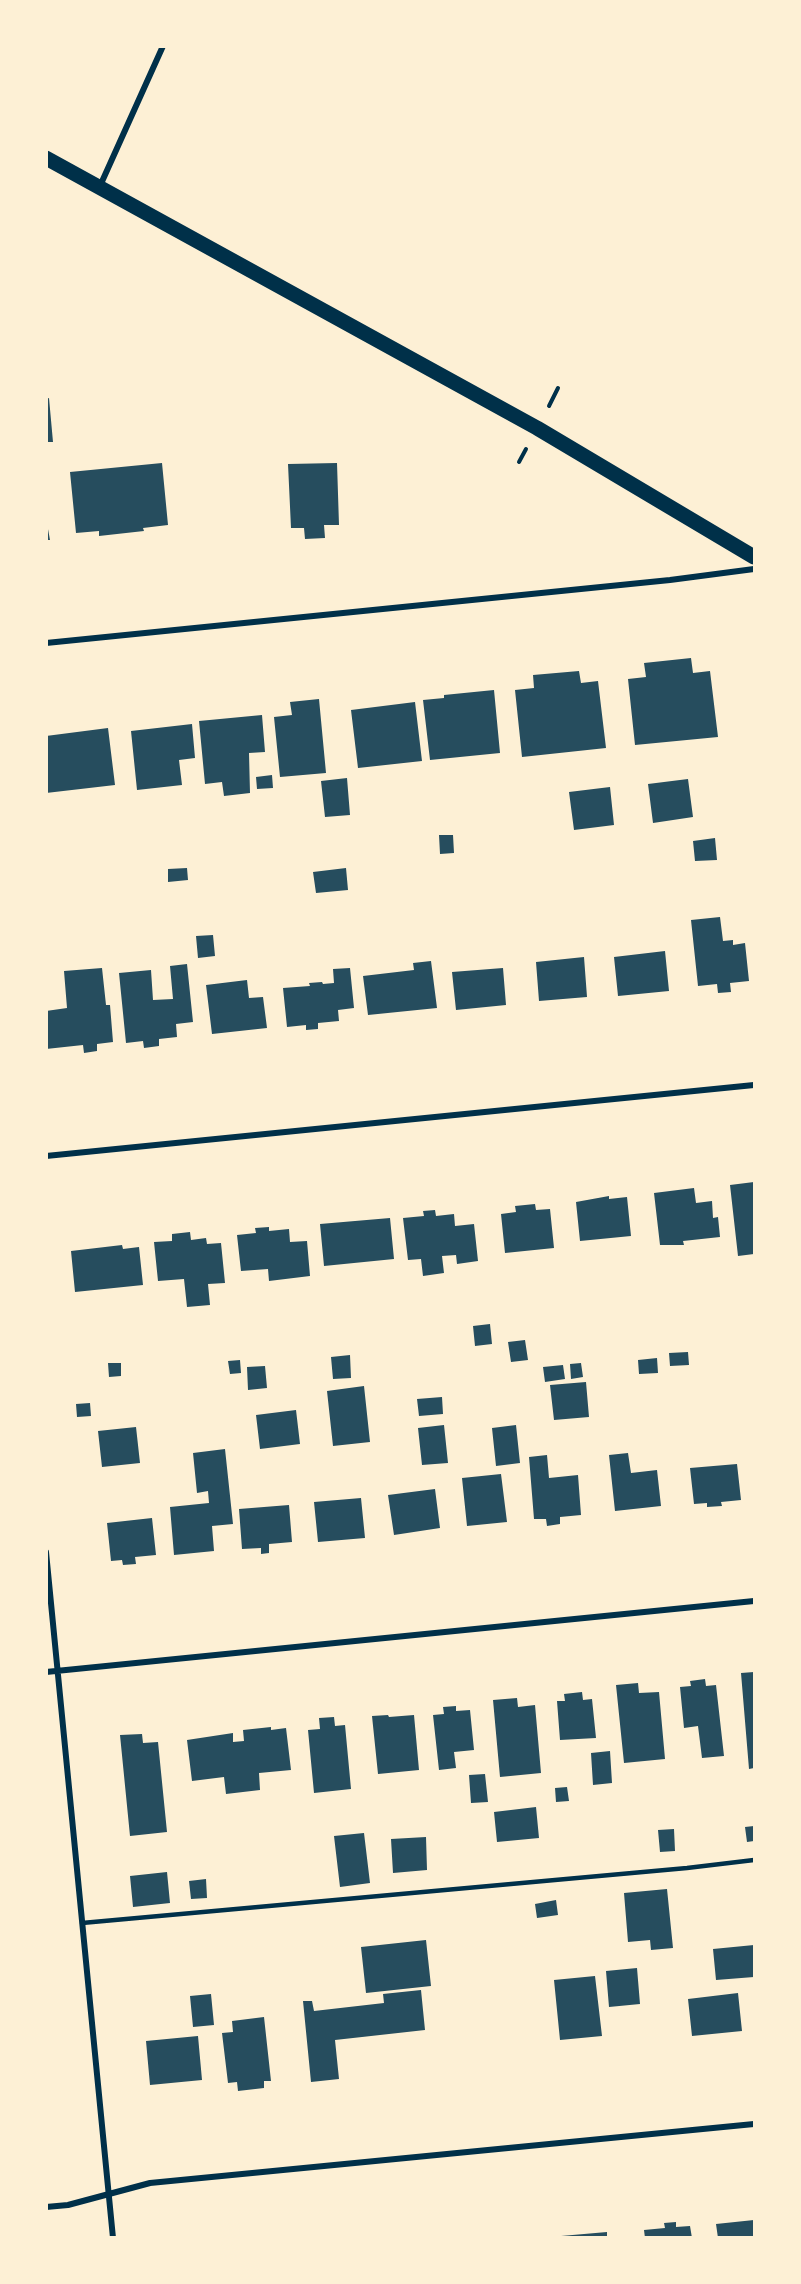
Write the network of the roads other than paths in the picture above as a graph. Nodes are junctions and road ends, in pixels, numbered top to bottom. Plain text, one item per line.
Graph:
1 (163, 46) edge
2 (46, 158) edge
3 (100, 187) junction
4 (754, 557) edge
5 (754, 569) edge
6 (46, 643) edge
7 (754, 1085) edge
8 (46, 1156) edge
9 (46, 1552) edge
10 (754, 1601) edge
11 (57, 1671) junction
12 (46, 1672) edge
13 (754, 1860) edge
14 (82, 1923) junction
15 (754, 2124) edge
16 (109, 2194) junction
17 (46, 2206) edge
18 (113, 2238) edge

1 - 3 street
2 - 3 main road
3 - 4 main road
5 - 6 street
7 - 8 street
9 - 11 street
10 - 11 street
11 - 12 street
11 - 14 street
13 - 14 lane
14 - 16 street
15 - 16 street
16 - 17 street
16 - 18 street

